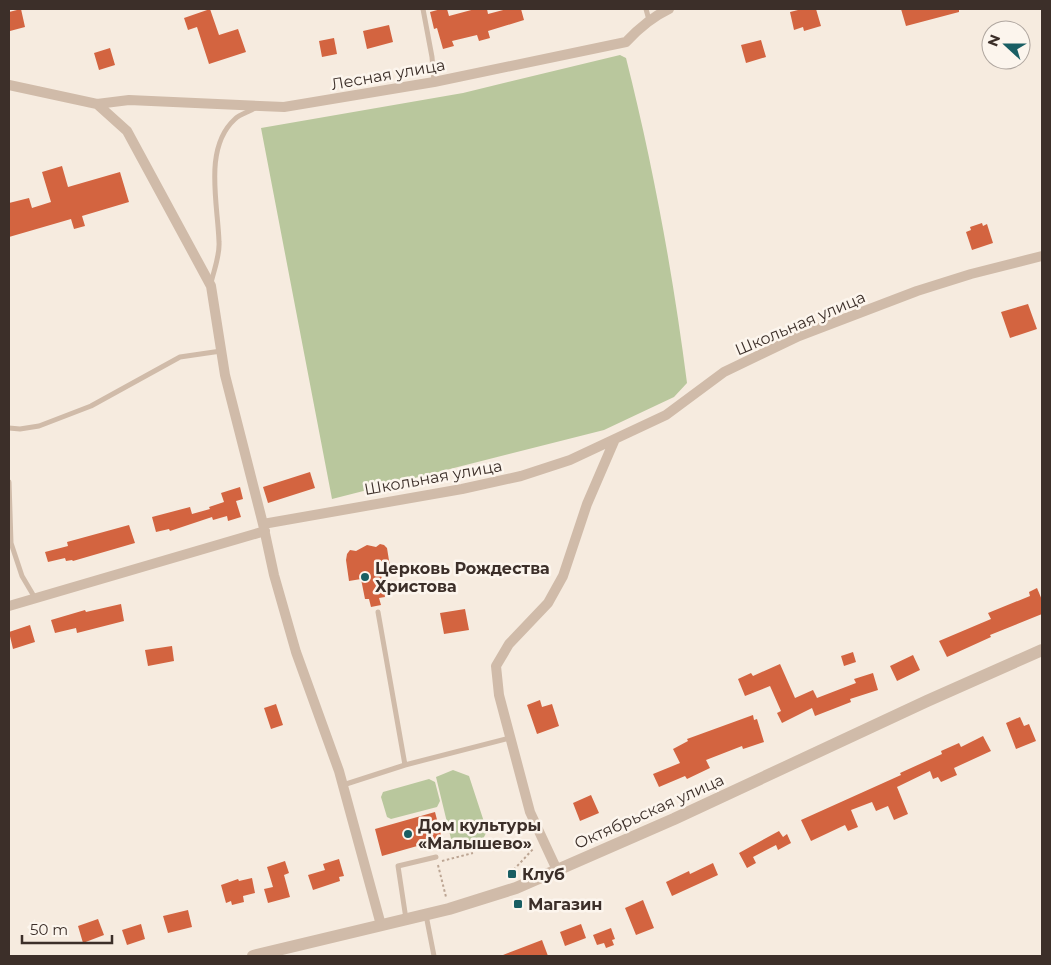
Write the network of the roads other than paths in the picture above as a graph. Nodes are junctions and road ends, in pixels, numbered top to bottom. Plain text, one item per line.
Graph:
1 (422, 9) edge
2 (646, 9) edge
3 (669, 9) edge
4 (649, 20) junction
5 (434, 82) junction
6 (9, 86) edge
7 (97, 104) junction
8 (259, 106) junction
9 (1042, 256) edge
10 (210, 286) junction
11 (221, 351) junction
12 (9, 428) edge
13 (615, 439) junction
14 (9, 482) edge
15 (264, 527) junction
16 (35, 598) junction
17 (9, 606) edge
18 (378, 612) dead end
19 (1042, 650) edge
20 (510, 738) junction
21 (405, 765) junction
22 (343, 786) junction
23 (436, 857) dead end
24 (557, 870) junction
25 (426, 915) junction
26 (406, 919) junction
27 (381, 925) junction
28 (253, 956) edge
29 (434, 956) edge

1 - 5 lane
2 - 4 lane
3 - 4 street, Лесная улица
4 - 5 street, Лесная улица
5 - 8 street, Лесная улица
6 - 7 street
7 - 8 street, Лесная улица
7 - 10 street
8 - 10 lane
9 - 13 street, Школьная улица
10 - 11 street
11 - 12 lane
11 - 15 street
13 - 15 street, Школьная улица
13 - 20 street
14 - 16 lane
15 - 16 street, Школьная улица
15 - 22 street
16 - 17 street, Школьная улица
18 - 21 lane
19 - 24 street, Октябрьская улица
20 - 21 lane
20 - 24 street
21 - 22 lane
22 - 27 street
23 - 26 lane
24 - 25 street, Октябрьская улица
25 - 26 street, Октябрьская улица
25 - 29 lane
26 - 27 street, Октябрьская улица
27 - 28 street, Октябрьская улица

